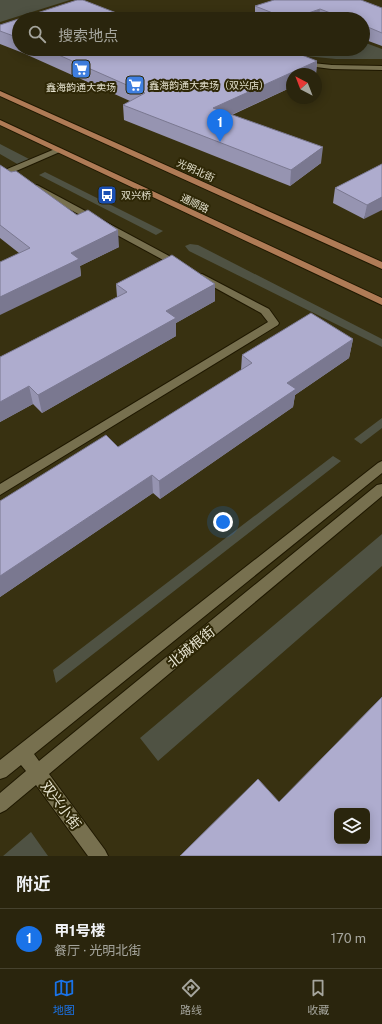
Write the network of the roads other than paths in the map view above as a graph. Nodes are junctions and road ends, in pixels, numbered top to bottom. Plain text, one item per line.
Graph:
1 (298, 63) edge
2 (382, 68) edge
3 (0, 93) edge
4 (0, 122) edge
5 (58, 151) junction
6 (4, 174) edge
7 (382, 266) edge
8 (382, 302) edge
9 (382, 466) edge
10 (382, 489) edge
11 (0, 490) edge
12 (23, 753) junction
13 (0, 771) edge
14 (37, 773) junction
15 (0, 804) edge
16 (99, 856) edge

1 - 2 street
3 - 7 main road, 光明北街
4 - 5 main road, 通顺路
5 - 6 street
5 - 8 main road, 通顺路
6 - 11 street
9 - 12 street, 北城根街
10 - 14 street, 北城根街
12 - 13 street, 北城根街
12 - 14 street, 双兴小街
14 - 15 street, 北城根街
14 - 16 street, 双兴小街

